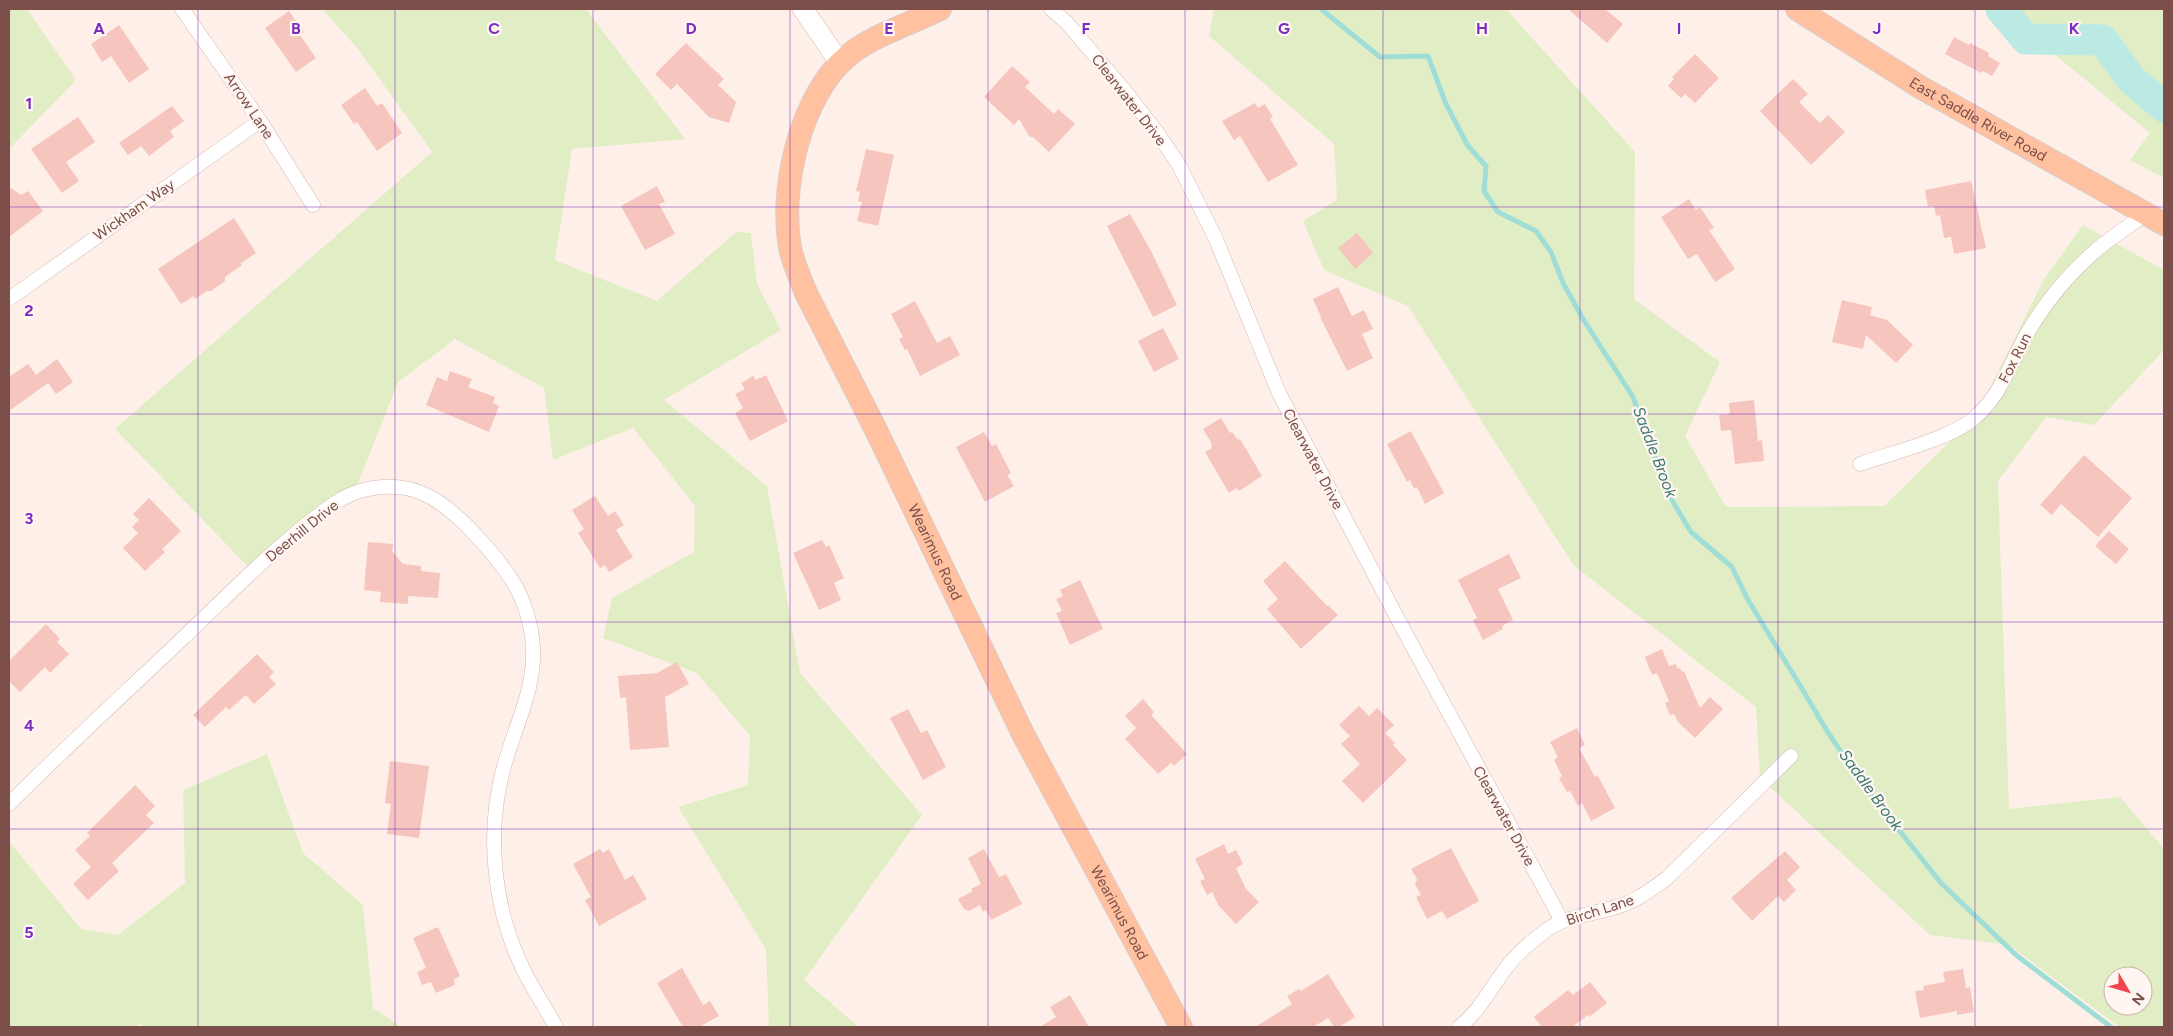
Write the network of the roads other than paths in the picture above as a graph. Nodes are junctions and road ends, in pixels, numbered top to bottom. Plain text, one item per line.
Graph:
1 (182, 9) edge
2 (803, 9) edge
3 (940, 9) edge
4 (1051, 9) edge
5 (1797, 9) edge
6 (840, 63) junction
7 (260, 121) junction
8 (313, 205) dead end
9 (2155, 219) edge
10 (9, 299) edge
11 (1860, 464) dead end
12 (1792, 756) dead end
13 (9, 804) edge
14 (1562, 921) junction
15 (556, 1027) edge
16 (1181, 1027) edge
17 (1459, 1027) edge

1 - 7 street, Arrow Lane
2 - 6 main road
3 - 6 main road
4 - 14 street, Clearwater Drive
5 - 9 main road, East Saddle River Road
6 - 16 main road, Wearimus Road
7 - 8 street, Arrow Lane
7 - 10 street, Wickham Way
9 - 11 street, Fox Run
12 - 14 street, Birch Lane
13 - 15 street, Deerhill Drive
14 - 17 street, Birch Lane

